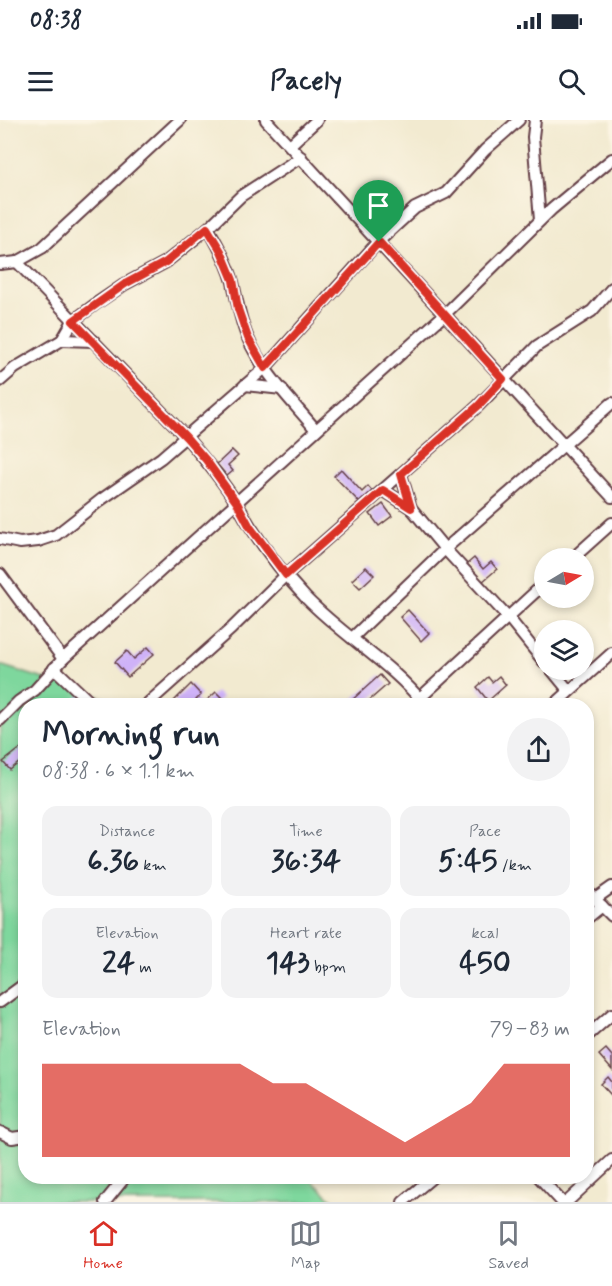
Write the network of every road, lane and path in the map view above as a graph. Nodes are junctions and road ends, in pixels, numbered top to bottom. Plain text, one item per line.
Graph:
1 (180, 120) edge
2 (266, 120) edge
3 (317, 120) edge
4 (519, 120) edge
5 (535, 120) edge
6 (290, 145) junction
7 (301, 157) junction
8 (612, 159) edge
9 (540, 220) junction
10 (207, 228) junction
11 (379, 242) junction
12 (17, 262) junction
13 (0, 264) edge
14 (612, 288) edge
15 (445, 314) junction
16 (73, 321) junction
17 (62, 340) junction
18 (93, 341) junction
19 (265, 368) junction
20 (503, 379) junction
21 (0, 381) edge
22 (245, 385) junction
23 (282, 389) junction
24 (612, 403) edge
25 (316, 430) junction
26 (186, 437) junction
27 (565, 444) junction
28 (401, 474) junction
29 (383, 490) junction
30 (612, 496) edge
31 (237, 503) junction
32 (411, 508) junction
33 (612, 523) edge
34 (0, 539) edge
35 (584, 548) edge
36 (445, 549) junction
37 (0, 574) edge
38 (286, 575) junction
39 (534, 593) edge
40 (508, 617) junction
41 (352, 638) junction
42 (534, 650) edge
43 (612, 653) edge
44 (63, 659) junction
45 (54, 668) junction
46 (560, 680) edge
47 (569, 691) junction
48 (23, 698) edge
49 (86, 698) edge
50 (154, 698) edge
51 (420, 698) edge
52 (426, 698) edge
53 (562, 698) edge
54 (18, 702) edge
55 (0, 720) edge
56 (612, 887) edge
57 (594, 898) edge
58 (599, 903) junction
59 (594, 909) edge
60 (612, 916) edge
61 (18, 989) edge
62 (0, 1002) edge
63 (612, 1014) edge
64 (594, 1030) edge
65 (0, 1132) edge
66 (18, 1137) edge
67 (612, 1160) edge
68 (594, 1177) edge
69 (120, 1184) edge
70 (424, 1184) edge
71 (545, 1184) edge
72 (586, 1184) edge
73 (105, 1202) edge
74 (403, 1202) edge
75 (562, 1202) edge
76 (567, 1202) edge

1 - 12 street
2 - 6 street
3 - 6 street
4 - 11 street
5 - 9 street
6 - 7 street
7 - 10 street
7 - 11 street
8 - 9 street
9 - 15 street
10 - 16 street
10 - 19 street
11 - 15 street
11 - 19 street
12 - 13 street
12 - 16 street
14 - 20 street
15 - 20 street
15 - 25 street
16 - 17 street
16 - 18 street
17 - 18 street
17 - 21 street
18 - 26 street
19 - 22 street
19 - 23 street
20 - 27 street
20 - 28 street
22 - 23 street
22 - 26 street
23 - 25 street
24 - 27 street
25 - 31 street
26 - 31 street
26 - 34 street
27 - 30 street
27 - 36 street
28 - 29 street
28 - 32 street
29 - 32 street
29 - 38 street
31 - 38 street
31 - 44 street
32 - 36 street
33 - 35 street
36 - 40 street
36 - 41 street
37 - 44 street
38 - 41 street
38 - 50 street
39 - 40 street
40 - 42 street
40 - 52 street
41 - 51 street
43 - 47 street
44 - 45 street
45 - 48 street
45 - 49 street
46 - 47 street
47 - 53 street
54 - 55 street
56 - 58 street
57 - 58 street
58 - 59 street
58 - 60 street
61 - 62 street
63 - 64 street
65 - 66 street
67 - 68 street
69 - 73 street
70 - 74 street
71 - 75 street
72 - 76 street

